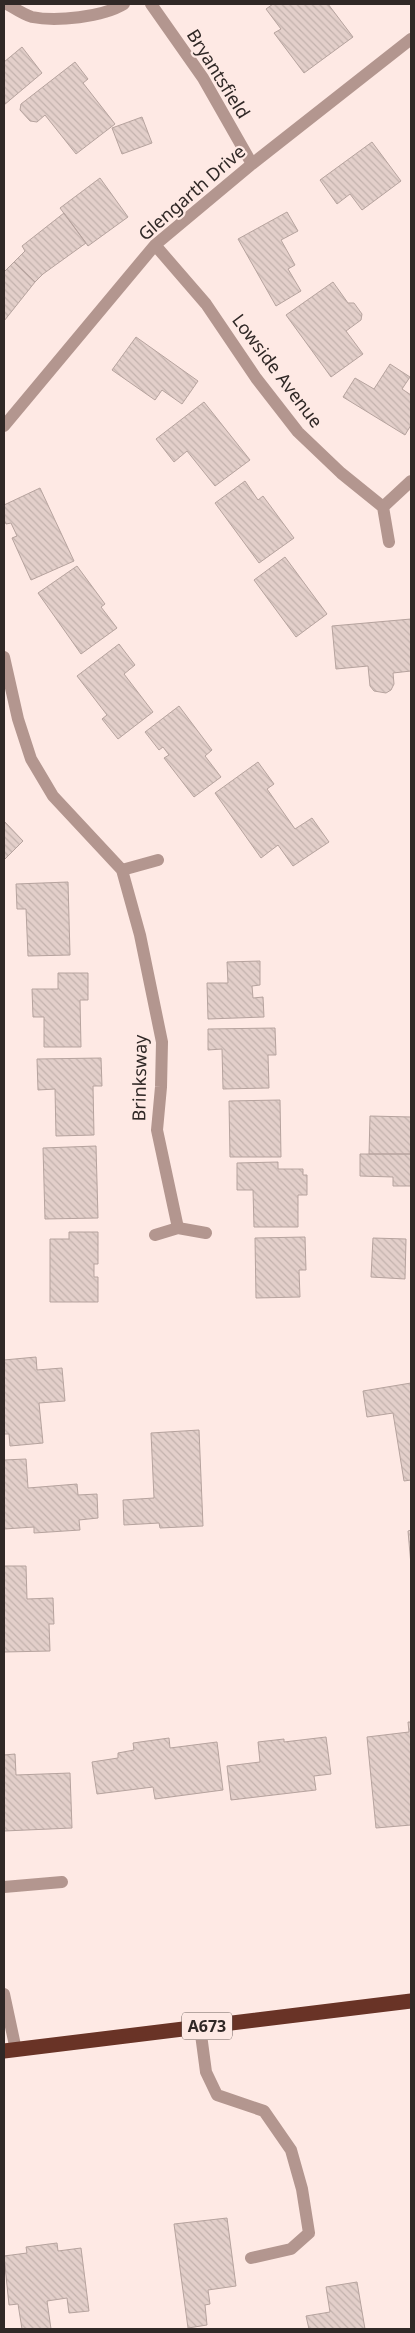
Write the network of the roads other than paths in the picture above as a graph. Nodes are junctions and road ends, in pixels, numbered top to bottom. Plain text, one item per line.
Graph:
1 (7, 4) edge
2 (124, 4) edge
3 (151, 4) edge
4 (411, 39) edge
5 (252, 164) junction
6 (155, 245) junction
7 (4, 426) edge
8 (411, 481) edge
9 (383, 507) junction
10 (389, 542) dead end
11 (4, 657) edge
12 (158, 860) dead end
13 (122, 870) junction
14 (178, 1228) junction
15 (206, 1233) dead end
16 (155, 1235) dead end
17 (62, 1882) dead end
18 (4, 1887) edge
19 (4, 1994) edge
20 (411, 2002) edge
21 (200, 2027) junction
22 (10, 2050) edge
23 (251, 2258) dead end

1 - 2 street
3 - 5 street, Bryantsfield
4 - 5 street, Glengarth Drive
5 - 6 street, Glengarth Drive
6 - 7 street, Glengarth Drive
6 - 9 street, Lowside Avenue
8 - 9 street
9 - 10 street
11 - 13 street, Brinksway
12 - 13 street
13 - 14 street, Brinksway
14 - 15 street
14 - 16 street
17 - 18 street
19 - 22 street
20 - 21 highway, A673
21 - 22 highway, A673
21 - 23 street

